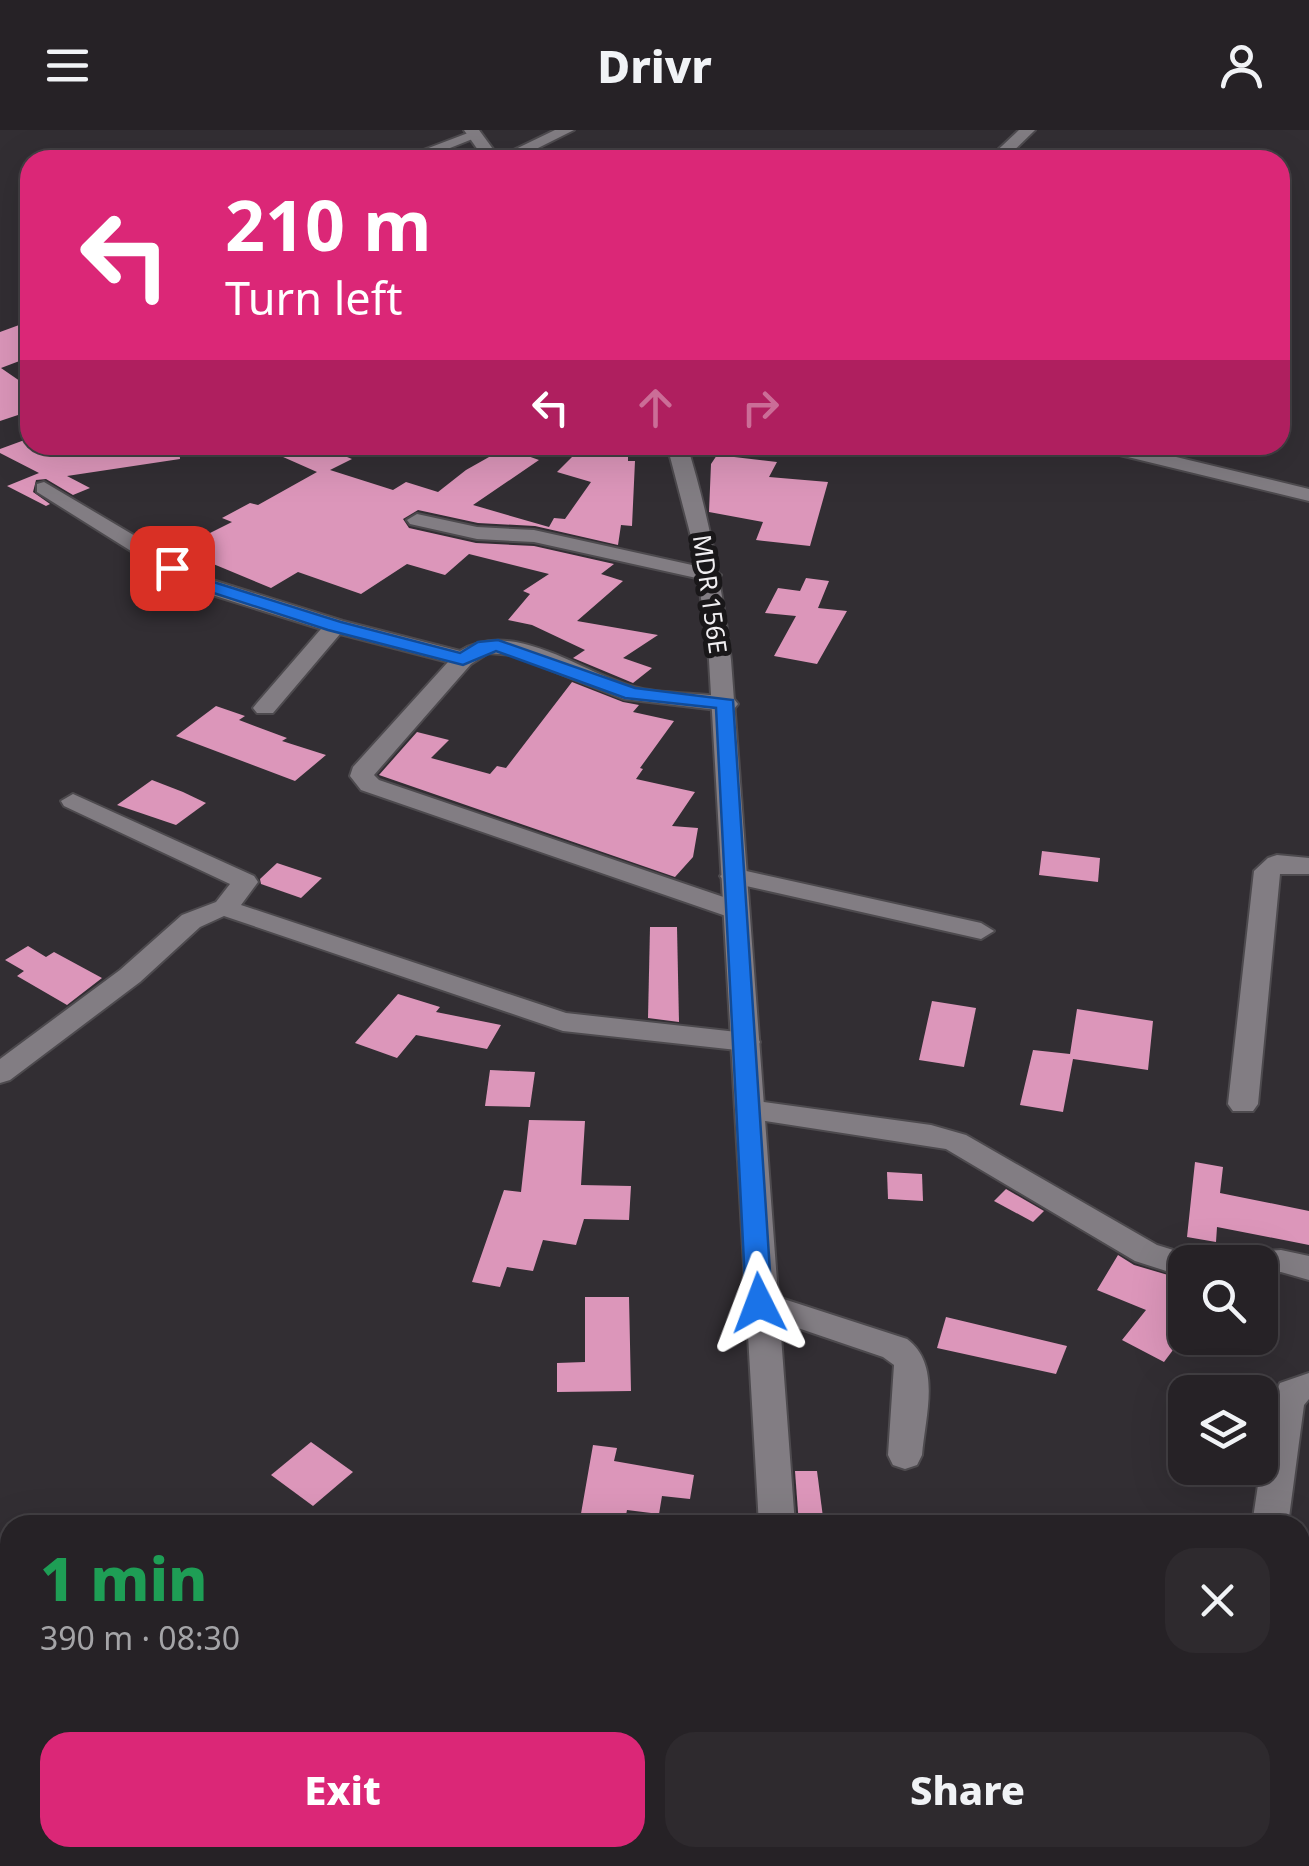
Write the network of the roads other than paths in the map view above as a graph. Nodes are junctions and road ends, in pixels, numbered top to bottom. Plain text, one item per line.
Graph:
1 (568, 130) edge
2 (1028, 130) edge
3 (472, 133) edge
4 (430, 150) edge
5 (524, 150) edge
6 (1006, 150) edge
7 (681, 455) edge
8 (1143, 455) edge
9 (44, 488) dead end
10 (1309, 495) edge
11 (418, 520) dead end
12 (710, 575) junction
13 (335, 626) junction
14 (463, 659) junction
15 (726, 704) junction
16 (265, 708) dead end
17 (74, 801) dead end
18 (1309, 866) edge
19 (733, 876) junction
20 (225, 908) junction
21 (735, 910) junction
22 (981, 931) dead end
23 (746, 1042) junction
24 (0, 1073) edge
25 (1244, 1104) dead end
26 (750, 1110) junction
27 (1168, 1260) edge
28 (1278, 1262) edge
29 (1309, 1268) edge
30 (759, 1303) junction
31 (1309, 1386) edge
32 (906, 1455) dead end
33 (776, 1515) edge
34 (1272, 1515) edge

1 - 5 street
2 - 6 street
3 - 4 street
7 - 12 street, MDR 156E
8 - 10 street
9 - 13 street
11 - 12 street
12 - 15 street, MDR 156E
13 - 14 street
13 - 16 street
14 - 15 street
14 - 21 street
15 - 19 street, MDR 156E
17 - 20 street
18 - 25 street
19 - 21 street, MDR 156E
19 - 22 street
20 - 23 street
20 - 24 street
21 - 23 street, MDR 156E
23 - 26 street, MDR 156E
26 - 27 street
26 - 30 street, MDR 156E
28 - 29 street
30 - 32 street
30 - 33 street, MDR 156E
31 - 34 street

